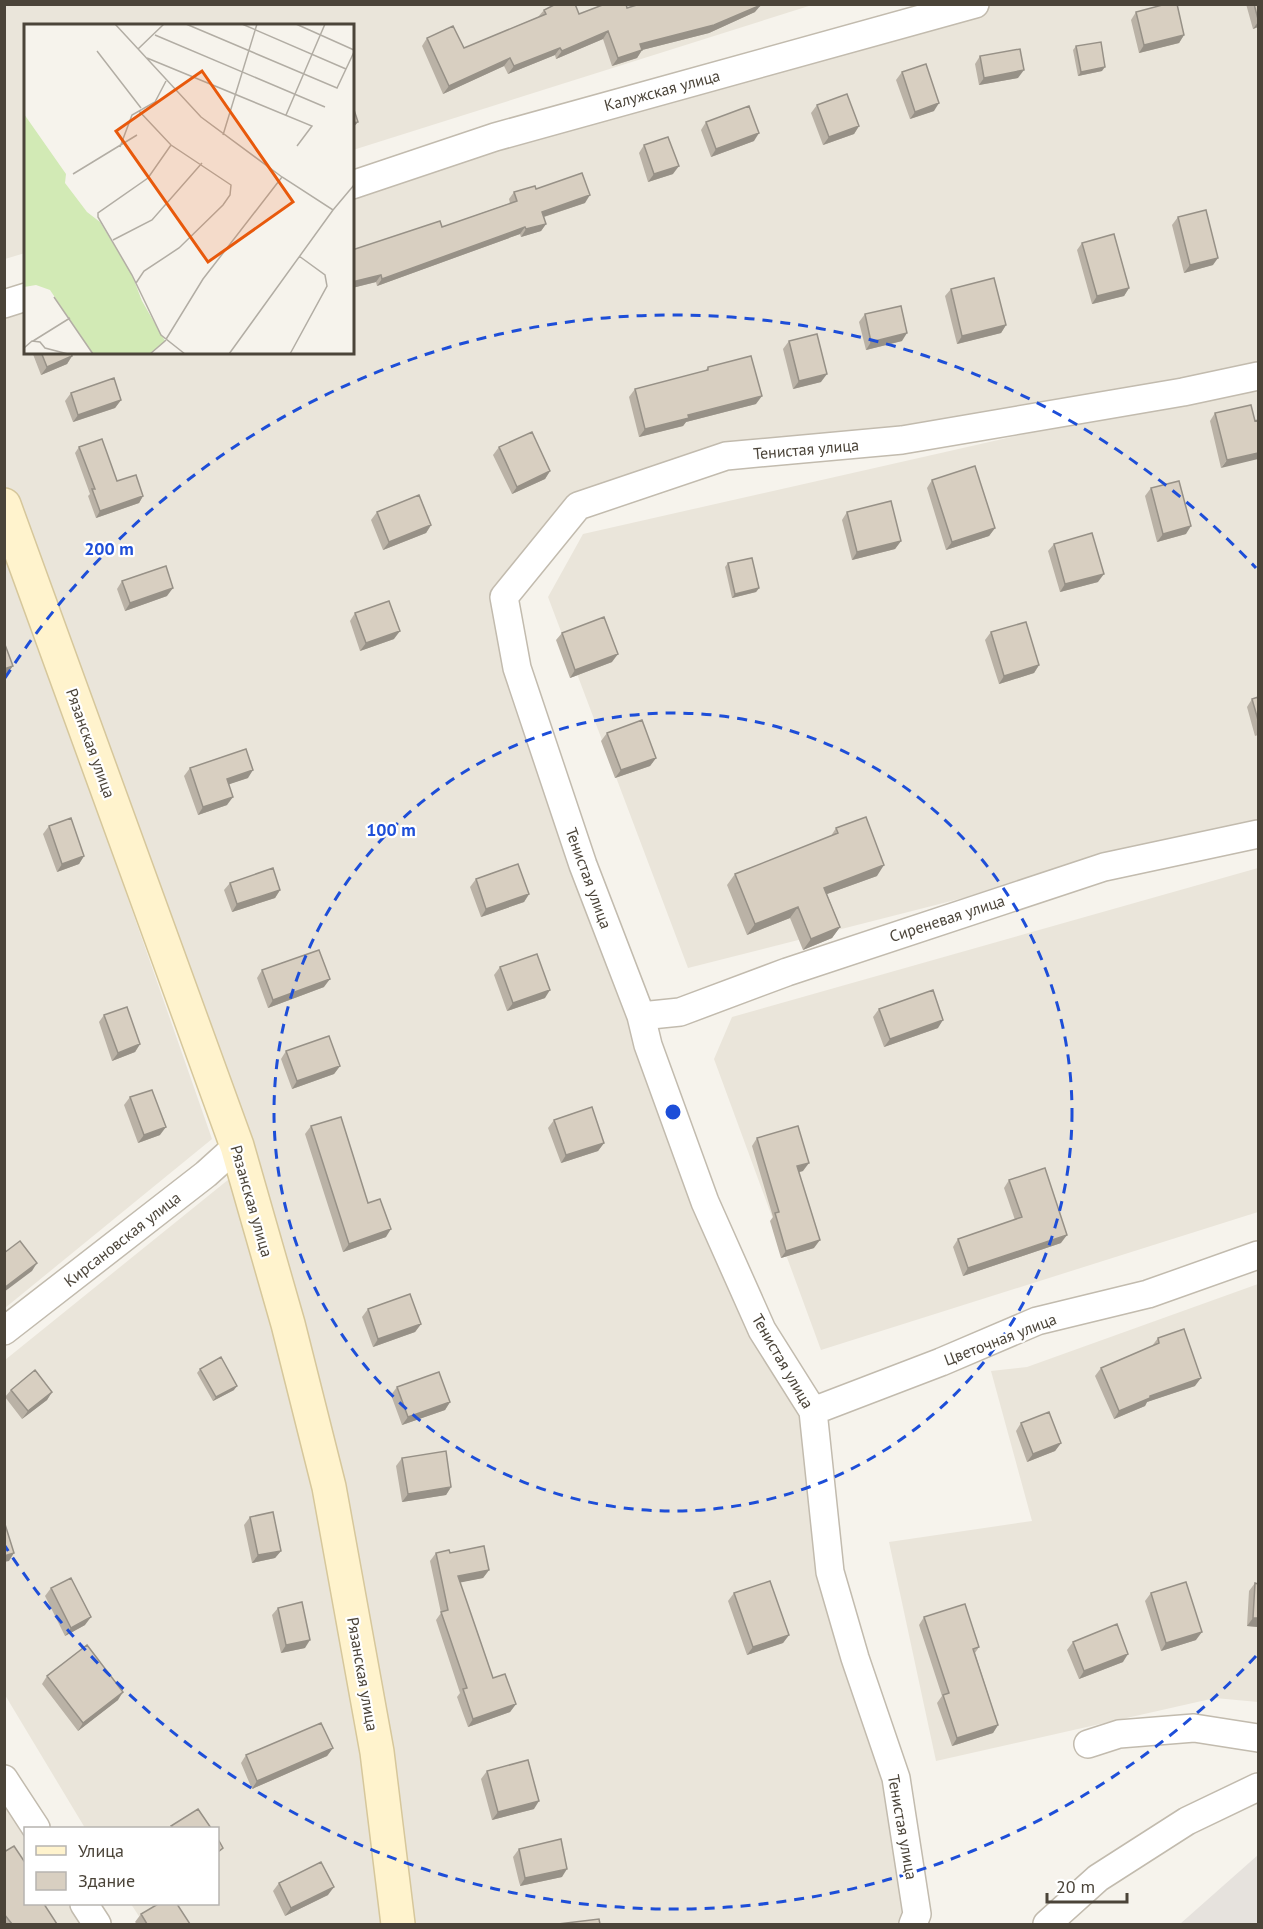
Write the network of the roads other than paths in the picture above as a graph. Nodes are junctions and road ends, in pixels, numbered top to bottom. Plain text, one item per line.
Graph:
1 (975, 4) edge
2 (354, 184) edge
3 (24, 298) edge
4 (4, 304) edge
5 (1258, 376) edge
6 (4, 505) edge
7 (1258, 834) edge
8 (641, 1016) junction
9 (237, 1146) junction
10 (1258, 1255) edge
11 (4, 1330) edge
12 (813, 1411) junction
13 (1258, 1738) edge
14 (1088, 1744) dead end
15 (4, 1779) edge
16 (1258, 1786) edge
17 (35, 1827) edge
18 (85, 1905) edge
19 (98, 1924) edge
20 (398, 1924) edge
21 (913, 1924) edge
22 (1047, 1924) edge

1 - 2 street, Калужская улица
3 - 4 street
5 - 8 street, Тенистая улица
6 - 9 main road, Рязанская улица
7 - 8 street, Сиреневая улица
8 - 12 street, Тенистая улица
9 - 11 street, Кирсановская улица
9 - 20 main road, Рязанская улица
10 - 12 street, Цветочная улица
12 - 21 street, Тенистая улица
13 - 14 street
15 - 17 street
16 - 22 street
18 - 19 street

